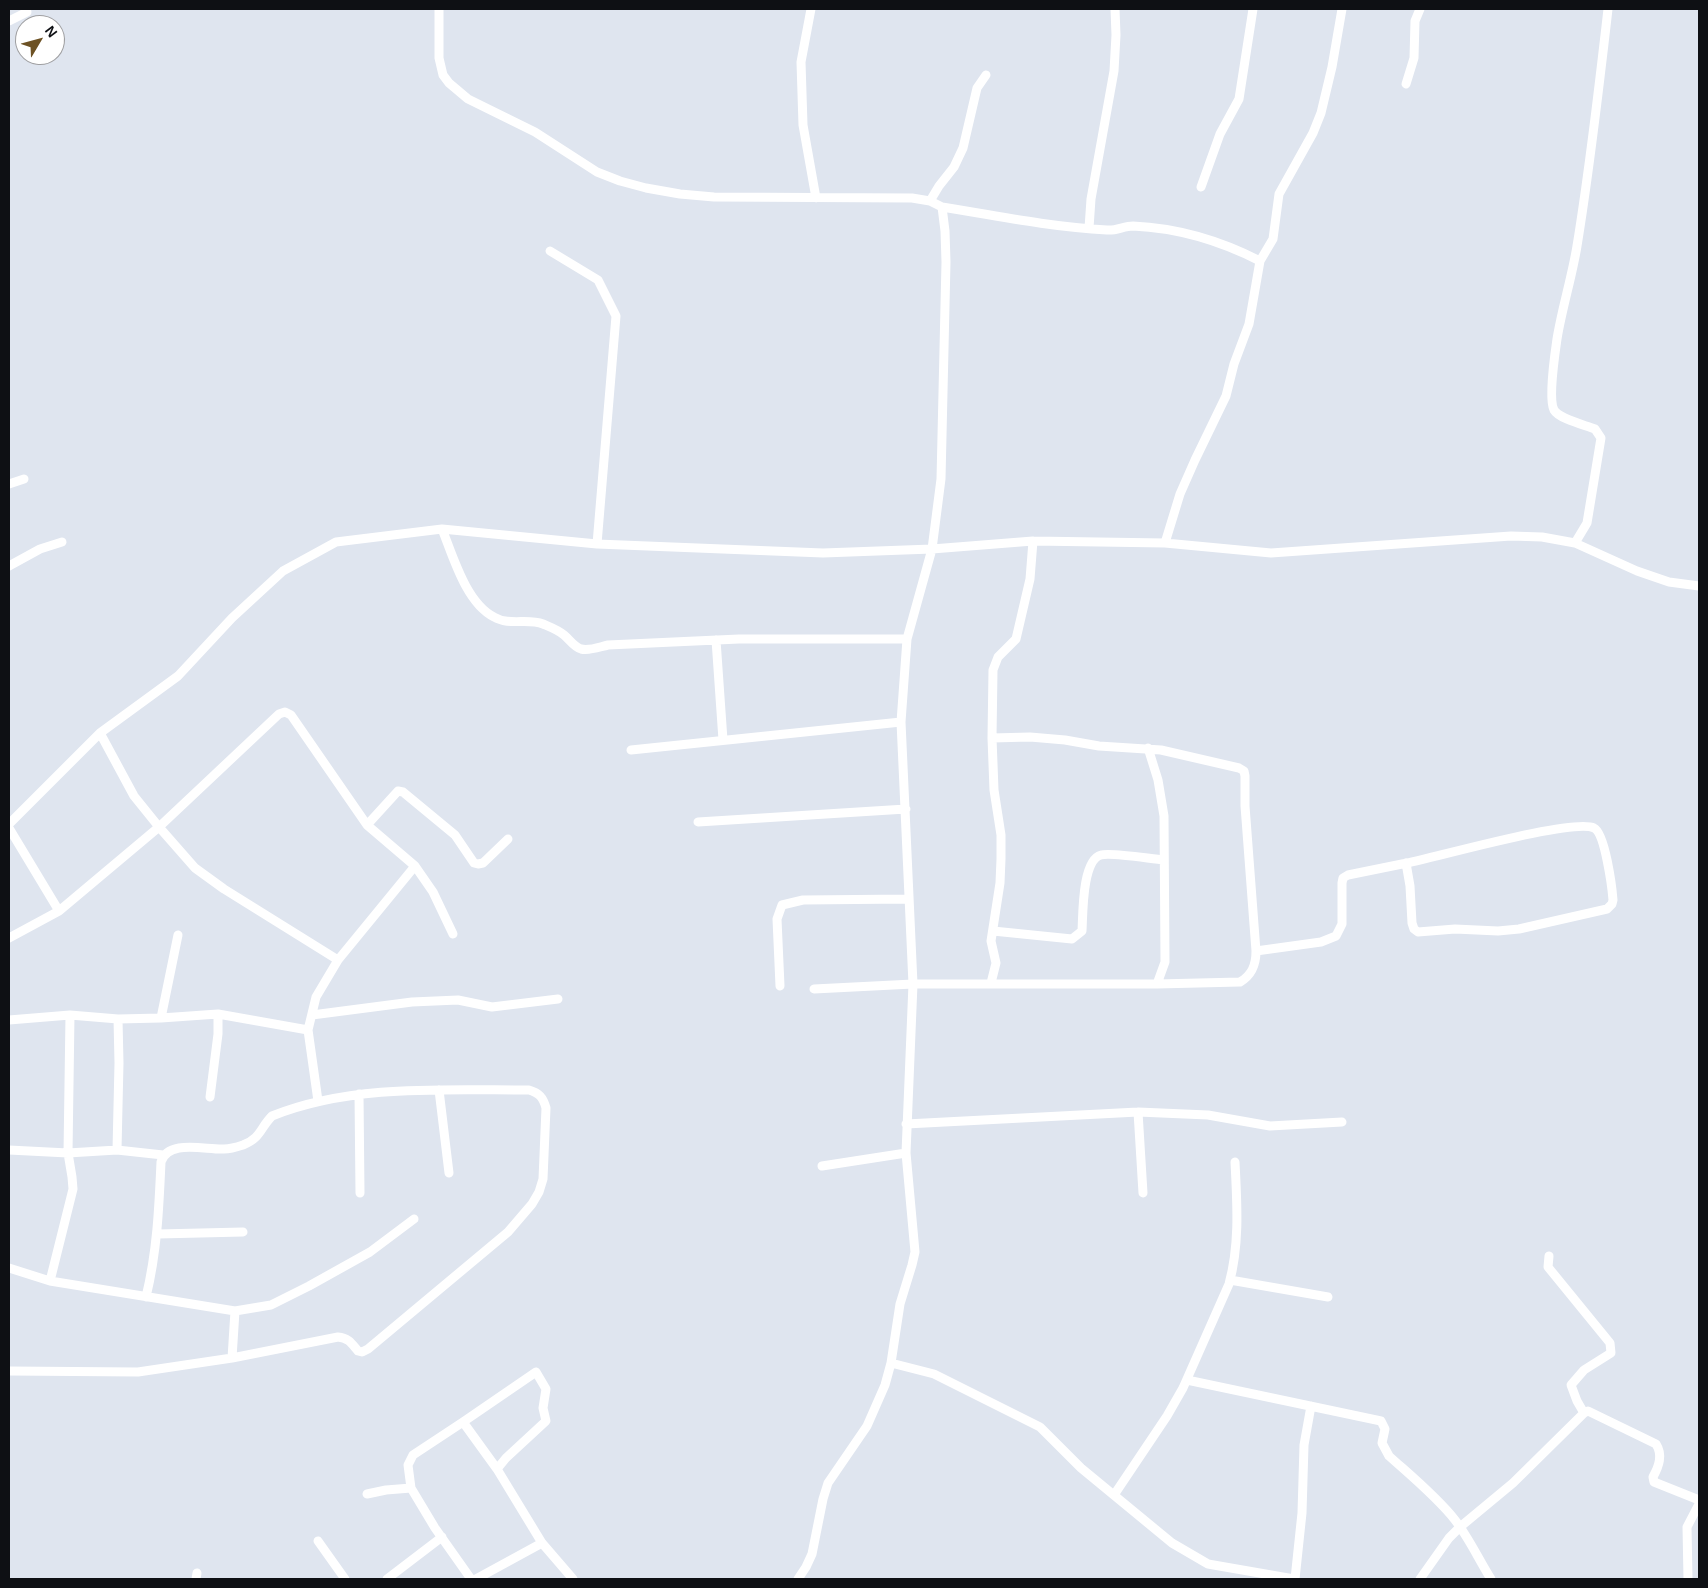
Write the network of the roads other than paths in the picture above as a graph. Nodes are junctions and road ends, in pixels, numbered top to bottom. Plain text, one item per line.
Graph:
1 (439, 9) edge
2 (811, 9) edge
3 (1115, 9) edge
4 (1253, 9) edge
5 (1342, 9) edge
6 (1420, 9) edge
7 (1608, 9) edge
8 (27, 12) dead end
9 (9, 21) edge
10 (986, 75) dead end
11 (1406, 84) dead end
12 (1202, 187) dead end
13 (816, 198) junction
14 (930, 201) junction
15 (942, 207) junction
16 (1089, 228) junction
17 (550, 251) dead end
18 (1260, 261) junction
19 (24, 479) dead end
20 (9, 484) edge
21 (442, 529) junction
22 (1033, 541) junction
23 (62, 542) dead end
24 (1165, 543) junction
25 (1575, 543) junction
26 (597, 544) junction
27 (932, 549) junction
28 (9, 566) edge
29 (1699, 586) edge
30 (907, 639) junction
31 (716, 640) junction
32 (901, 722) junction
33 (100, 733) junction
34 (992, 738) junction
35 (723, 740) junction
36 (1148, 748) junction
37 (631, 750) dead end
38 (906, 809) junction
39 (698, 822) dead end
40 (9, 826) edge
41 (367, 826) junction
42 (159, 827) junction
43 (508, 839) dead end
44 (1164, 860) junction
45 (1406, 864) junction
46 (415, 866) junction
47 (908, 899) junction
48 (58, 912) junction
49 (993, 931) junction
50 (178, 934) dead end
51 (453, 934) dead end
52 (9, 938) edge
53 (1256, 951) junction
54 (338, 960) junction
55 (991, 983) junction
56 (913, 984) junction
57 (1157, 984) junction
58 (780, 986) dead end
59 (814, 989) dead end
60 (558, 999) dead end
61 (218, 1014) junction
62 (70, 1015) junction
63 (312, 1015) junction
64 (161, 1018) junction
65 (118, 1019) junction
66 (9, 1020) edge
67 (308, 1030) junction
68 (439, 1090) junction
69 (359, 1094) junction
70 (210, 1097) dead end
71 (318, 1101) junction
72 (1138, 1112) junction
73 (1342, 1122) dead end
74 (906, 1124) junction
75 (9, 1150) edge
76 (117, 1150) junction
77 (68, 1153) junction
78 (906, 1153) junction
79 (163, 1155) junction
80 (1235, 1162) dead end
81 (822, 1166) dead end
82 (450, 1173) dead end
83 (360, 1193) dead end
84 (1143, 1193) dead end
85 (414, 1219) dead end
86 (243, 1232) dead end
87 (158, 1234) junction
88 (1549, 1256) dead end
89 (9, 1268) edge
90 (50, 1280) junction
91 (1230, 1280) junction
92 (146, 1296) junction
93 (1328, 1297) dead end
94 (235, 1311) junction
95 (232, 1358) junction
96 (891, 1363) junction
97 (9, 1371) edge
98 (1187, 1380) junction
99 (1311, 1406) junction
100 (1584, 1413) junction
101 (463, 1422) junction
102 (497, 1469) junction
103 (411, 1488) junction
104 (367, 1494) dead end
105 (1114, 1495) junction
106 (1699, 1500) edge
107 (1699, 1504) edge
108 (1460, 1527) junction
109 (442, 1538) junction
110 (318, 1540) dead end
111 (542, 1543) junction
112 (345, 1579) edge
113 (387, 1579) edge
114 (471, 1579) edge
115 (476, 1579) edge
116 (573, 1579) edge
117 (798, 1579) edge
118 (1295, 1579) edge
119 (1420, 1579) edge
120 (1491, 1579) edge
121 (1688, 1579) edge

1 - 13 street
2 - 13 street
3 - 16 street
4 - 12 street
5 - 18 street
6 - 11 street
7 - 25 street
8 - 9 street
10 - 14 street
13 - 14 street
14 - 15 street
15 - 16 street
15 - 27 street
16 - 18 street
17 - 26 street
18 - 24 street
19 - 20 street
21 - 26 street
21 - 31 street
21 - 33 street
22 - 24 street
22 - 27 street
22 - 34 street
23 - 28 street
24 - 25 street
25 - 29 street
26 - 27 street
27 - 30 street
30 - 31 street
30 - 32 street
31 - 35 street
32 - 35 street
32 - 38 street
33 - 40 street
33 - 42 street
34 - 36 street
34 - 49 street
35 - 37 street
36 - 44 street
36 - 53 street
38 - 39 street
38 - 47 street
40 - 48 street
41 - 42 street
41 - 43 street
41 - 46 street
42 - 48 street
42 - 54 street
44 - 49 street
44 - 57 street
45 - 45 street
45 - 53 street
46 - 51 street
46 - 54 street
47 - 56 street
47 - 58 street
48 - 52 street
49 - 55 street
50 - 64 street
53 - 57 street
54 - 63 street
55 - 56 street
55 - 57 street
56 - 59 street
56 - 74 street
60 - 63 street
61 - 64 street
61 - 67 street
61 - 70 street
62 - 65 street
62 - 66 street
62 - 77 street
63 - 67 street
64 - 65 street
65 - 76 street
67 - 71 street
68 - 69 street
68 - 82 street
68 - 95 street
69 - 71 street
69 - 83 street
71 - 79 street
72 - 73 street
72 - 74 street
72 - 84 street
74 - 78 street
75 - 77 street
76 - 77 street
76 - 79 street
77 - 90 street
78 - 81 street
78 - 96 street
79 - 87 street
80 - 91 street
85 - 94 street
86 - 87 street
87 - 92 street
88 - 100 street
89 - 90 street
90 - 92 street
91 - 93 street
91 - 98 street
92 - 94 street
94 - 95 street
95 - 97 street
96 - 105 street
96 - 117 street
98 - 99 street
98 - 105 street
99 - 108 street
99 - 118 street
100 - 106 street
100 - 108 street
101 - 102 street
101 - 102 street
101 - 103 street
102 - 111 street
103 - 104 street
103 - 109 street
105 - 118 street
107 - 121 street
108 - 119 street
108 - 120 street
109 - 113 street
109 - 114 street
110 - 112 street
111 - 115 street
111 - 116 street

